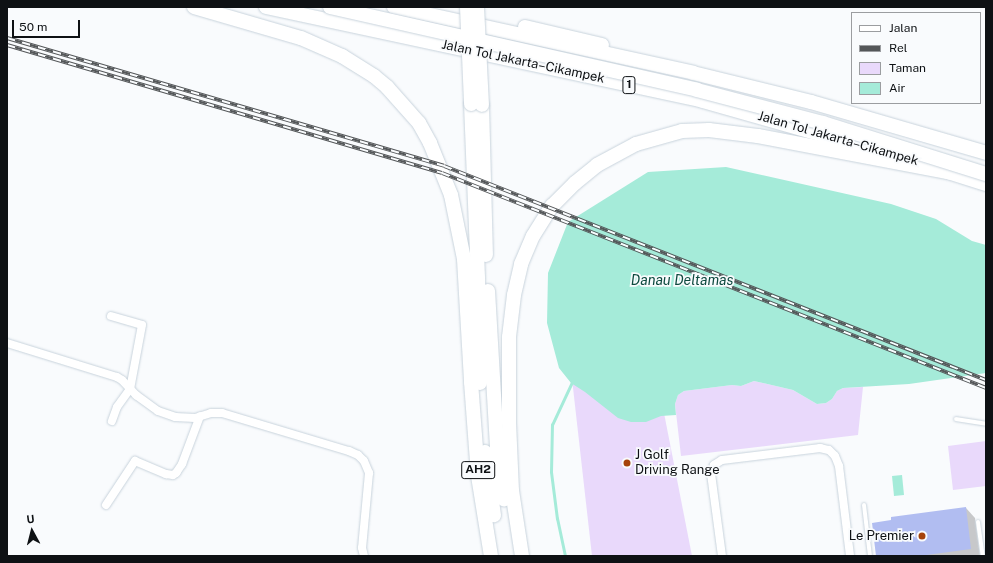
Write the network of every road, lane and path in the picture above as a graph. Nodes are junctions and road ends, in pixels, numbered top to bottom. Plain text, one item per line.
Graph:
1 (194, 7) edge
2 (266, 7) edge
3 (330, 7) edge
4 (367, 7) edge
5 (394, 7) edge
6 (432, 7) edge
7 (467, 7) edge
8 (477, 7) edge
9 (693, 73) junction
10 (476, 104) junction
11 (986, 153) edge
12 (986, 166) edge
13 (952, 173) junction
14 (986, 174) edge
15 (986, 184) edge
16 (111, 316) dead end
17 (7, 342) edge
18 (475, 381) junction
19 (130, 389) junction
20 (200, 416) junction
21 (956, 419) dead end
22 (112, 420) dead end
23 (986, 424) edge
24 (106, 505) dead end
25 (864, 505) dead end
26 (978, 522) dead end
27 (364, 556) edge
28 (491, 556) edge
29 (500, 556) edge
30 (512, 556) edge
31 (522, 556) edge
32 (722, 556) edge
33 (850, 556) edge
34 (870, 556) edge
35 (983, 556) edge

1 - 18 highway
2 - 13 highway, Jalan Tol Jakarta–Cikampek / 1
3 - 14 highway, 1, bridge
4 - 12 highway, 1, bridge
5 - 9 highway, Jalan Tol Jakarta–Cikampek / 1
6 - 9 highway
7 - 10 highway, bridge
8 - 10 highway, bridge
9 - 11 highway, Jalan Tol Jakarta–Cikampek / 1
10 - 18 highway
10 - 30 highway
13 - 15 highway, Jalan Tol Jakarta–Cikampek / 1
13 - 31 highway
16 - 19 street
17 - 19 street
18 - 28 highway, AH2
18 - 29 highway, AH2
19 - 20 street
19 - 22 street
20 - 24 street
20 - 27 street
21 - 23 lane
25 - 34 lane
26 - 35 lane
32 - 33 street

